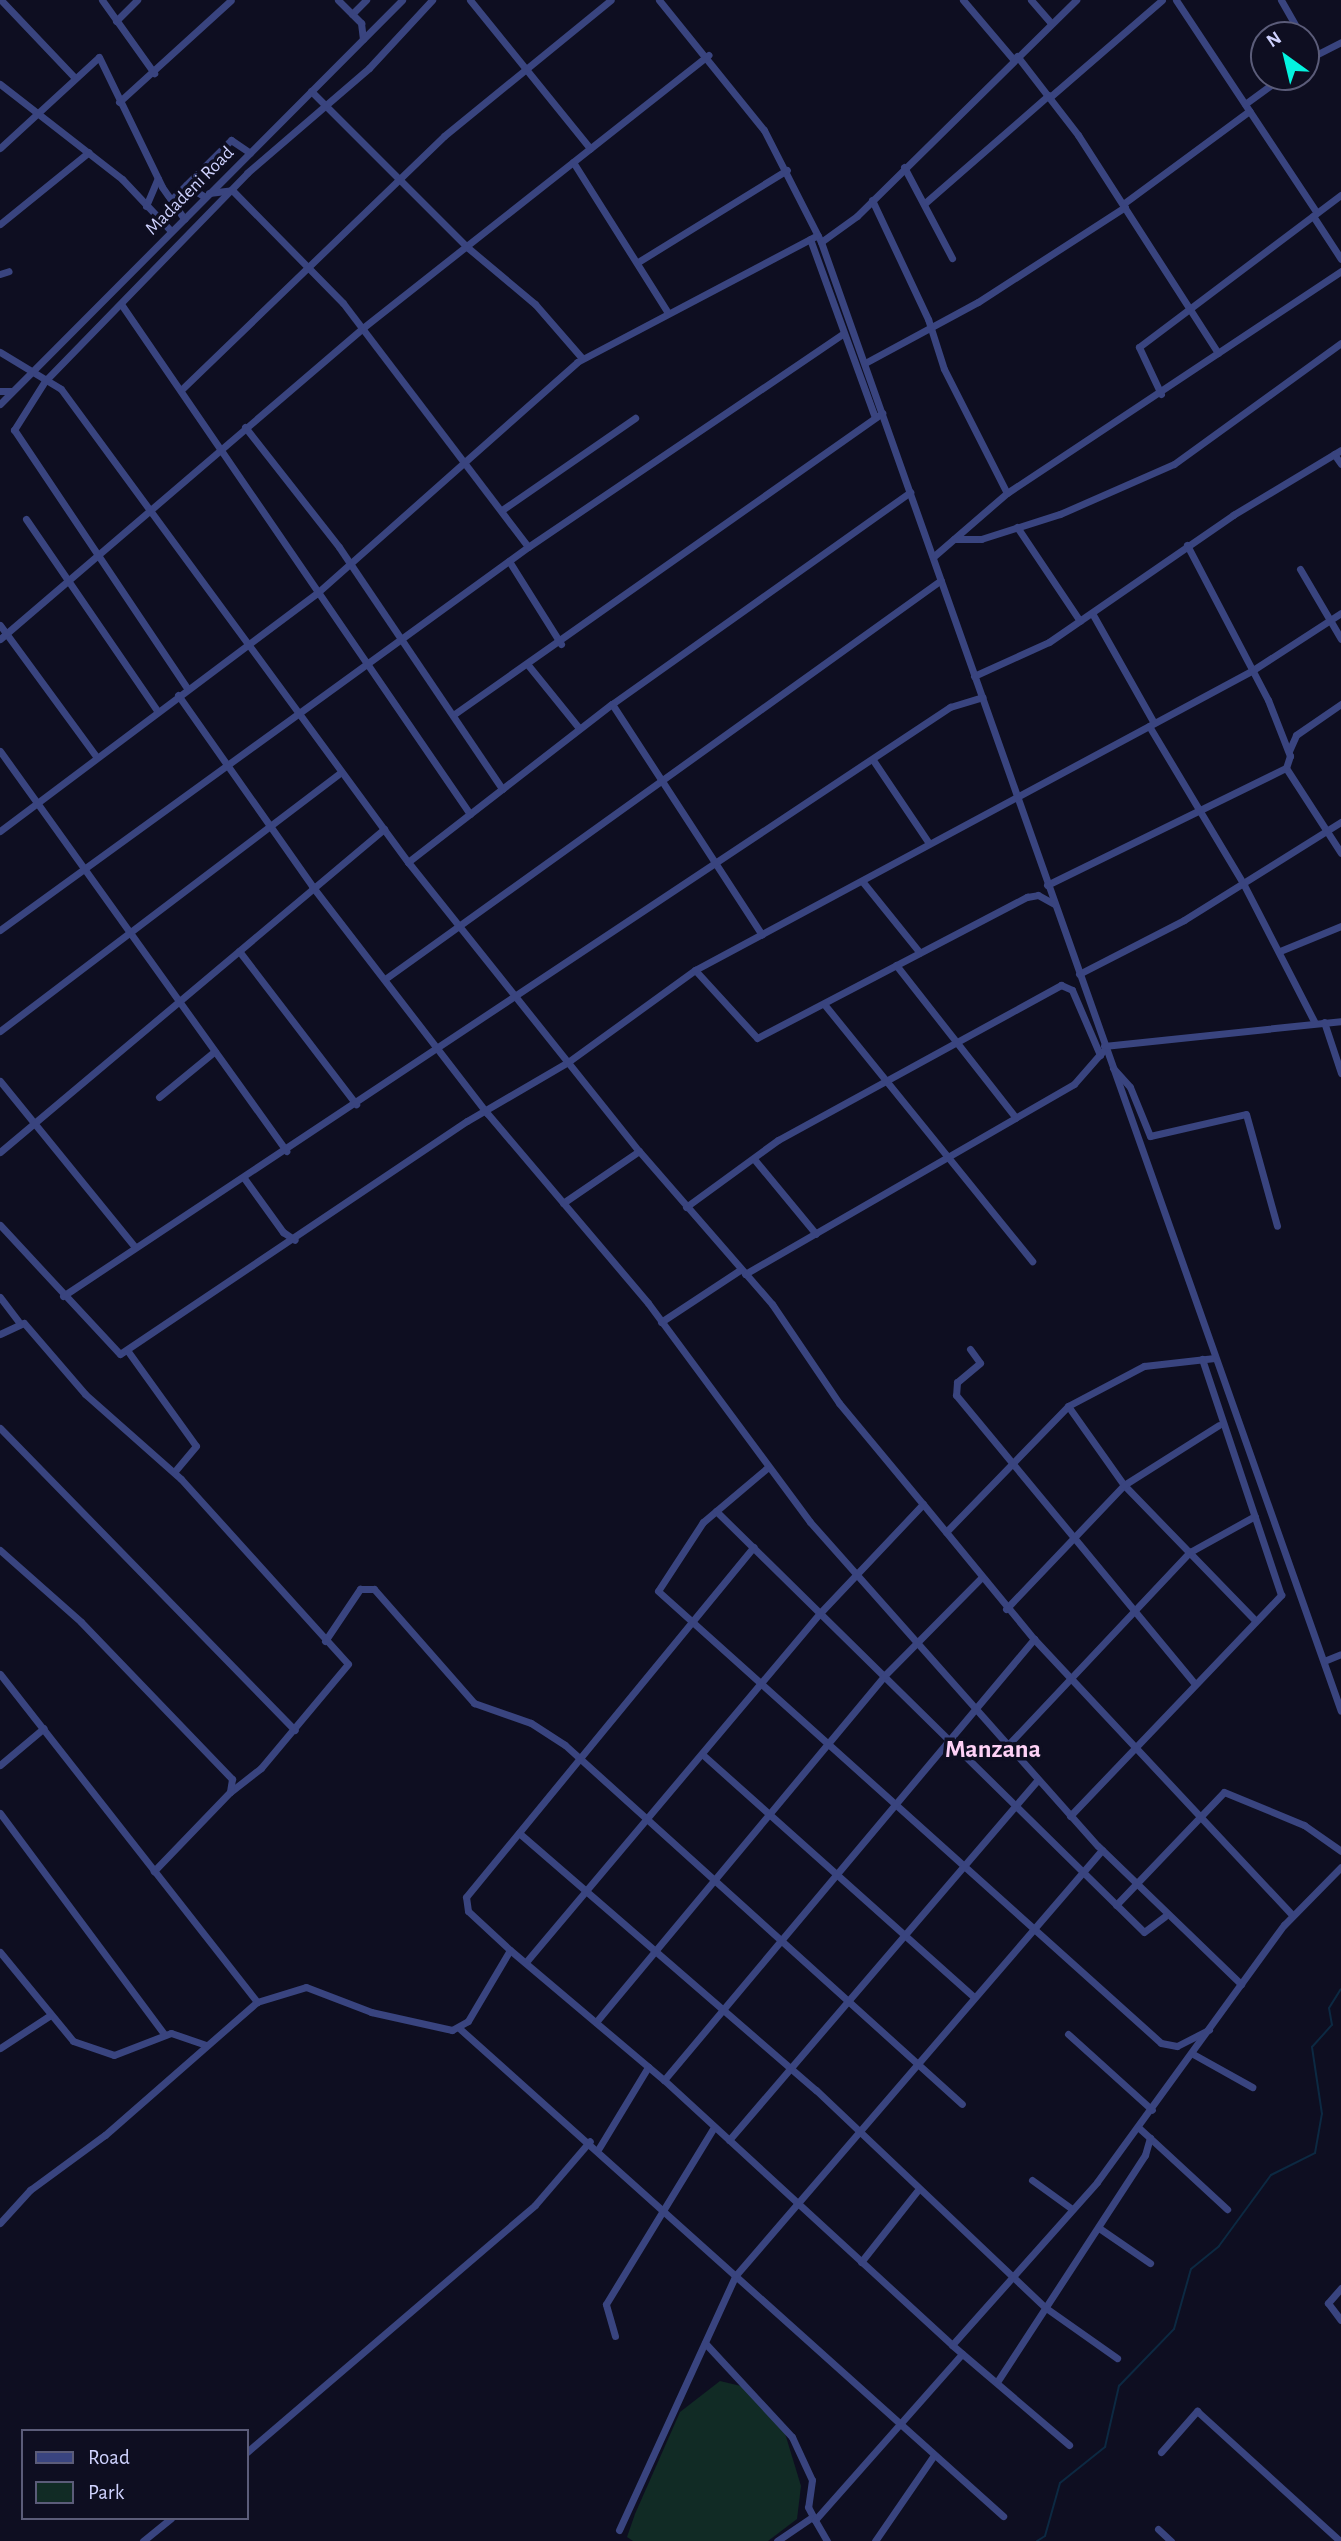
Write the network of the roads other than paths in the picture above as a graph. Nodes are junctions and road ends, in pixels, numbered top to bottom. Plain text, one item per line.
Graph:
1 (1, 0) edge
2 (102, 0) edge
3 (137, 0) edge
4 (231, 0) edge
5 (338, 0) edge
6 (366, 0) edge
7 (402, 0) edge
8 (432, 0) edge
9 (470, 0) edge
10 (611, 0) edge
11 (659, 0) edge
12 (963, 0) edge
13 (1031, 0) edge
14 (1076, 0) edge
15 (1162, 0) edge
16 (1176, 0) edge
17 (1281, 0) edge
18 (352, 14) junction
19 (116, 21) junction
20 (1293, 21) edge
21 (1051, 23) junction
22 (363, 39) junction
23 (1341, 42) edge
24 (1320, 52) edge
25 (708, 55) junction
26 (1015, 57) junction
27 (528, 69) junction
28 (154, 73) junction
29 (74, 77) junction
30 (0, 84) edge
31 (311, 91) junction
32 (1266, 91) edge
33 (1049, 96) junction
34 (119, 103) junction
35 (328, 105) junction
36 (1247, 107) junction
37 (40, 113) junction
38 (0, 148) edge
39 (590, 148) junction
40 (89, 152) junction
41 (250, 153) junction
42 (573, 162) junction
43 (904, 167) junction
44 (235, 168) junction
45 (787, 170) junction
46 (402, 177) junction
47 (158, 178) junction
48 (186, 185) junction
49 (232, 190) junction
50 (207, 195) junction
51 (1341, 195) edge
52 (171, 200) junction
53 (872, 200) junction
54 (925, 203) junction
55 (146, 205) junction
56 (1124, 205) junction
57 (1315, 215) junction
58 (184, 219) junction
59 (162, 221) junction
60 (0, 224) edge
61 (170, 231) junction
62 (817, 238) junction
63 (467, 247) junction
64 (953, 258) dead end
65 (1341, 259) edge
66 (639, 262) junction
67 (308, 267) junction
68 (9, 271) dead end
69 (1341, 271) edge
70 (0, 274) edge
71 (121, 304) junction
72 (1189, 308) junction
73 (668, 313) junction
74 (364, 327) junction
75 (932, 327) junction
76 (843, 334) junction
77 (1341, 343) edge
78 (0, 352) edge
79 (1218, 353) junction
80 (583, 358) junction
81 (865, 363) junction
82 (33, 371) junction
83 (45, 381) junction
84 (182, 389) junction
85 (0, 391) edge
86 (12, 391) junction
87 (1161, 394) junction
88 (0, 404) edge
89 (882, 413) junction
90 (635, 418) dead end
91 (875, 418) junction
92 (245, 427) junction
93 (222, 447) junction
94 (1338, 452) edge
95 (463, 463) junction
96 (1341, 464) edge
97 (910, 492) junction
98 (1007, 493) junction
99 (150, 510) junction
100 (502, 510) junction
101 (26, 519) dead end
102 (1017, 527) junction
103 (954, 539) junction
104 (1187, 545) junction
105 (528, 547) junction
106 (94, 556) junction
107 (933, 557) junction
108 (509, 561) junction
109 (349, 567) junction
110 (1300, 569) dead end
111 (65, 580) junction
112 (941, 580) junction
113 (316, 594) junction
114 (1092, 613) junction
115 (1341, 613) edge
116 (1330, 620) junction
117 (1080, 621) junction
118 (0, 625) edge
119 (3, 636) edge
120 (1341, 639) edge
121 (401, 641) junction
122 (248, 644) junction
123 (561, 644) junction
124 (367, 665) junction
125 (528, 665) junction
126 (1253, 670) junction
127 (974, 676) junction
128 (187, 688) junction
129 (178, 695) junction
130 (982, 697) junction
131 (612, 704) junction
132 (1341, 704) edge
133 (157, 710) junction
134 (298, 715) junction
135 (453, 715) junction
136 (1152, 724) junction
137 (579, 728) junction
138 (0, 751) edge
139 (1289, 752) junction
140 (96, 756) junction
141 (873, 760) junction
142 (228, 765) junction
143 (1286, 768) junction
144 (341, 772) junction
145 (661, 778) junction
146 (502, 789) junction
147 (1016, 793) junction
148 (36, 802) junction
149 (1198, 813) junction
150 (470, 814) junction
151 (1341, 822) edge
152 (270, 828) junction
153 (384, 829) junction
154 (1327, 829) junction
155 (0, 831) edge
156 (928, 842) junction
157 (1341, 853) edge
158 (408, 862) junction
159 (718, 863) junction
160 (86, 869) junction
161 (862, 881) junction
162 (1244, 885) junction
163 (312, 886) junction
164 (1047, 886) junction
165 (1054, 904) junction
166 (458, 925) junction
167 (1341, 926) edge
168 (0, 930) edge
169 (130, 932) junction
170 (762, 935) junction
171 (239, 951) junction
172 (1280, 951) junction
173 (920, 953) junction
174 (896, 965) junction
175 (695, 970) junction
176 (1079, 974) junction
177 (385, 979) junction
178 (180, 998) junction
179 (516, 998) junction
180 (824, 1004) junction
181 (1341, 1021) edge
182 (1324, 1022) junction
183 (1315, 1023) junction
184 (0, 1031) edge
185 (956, 1041) junction
186 (436, 1049) junction
187 (1103, 1050) junction
188 (215, 1051) junction
189 (568, 1062) junction
190 (1112, 1068) junction
191 (1341, 1073) edge
192 (887, 1080) junction
193 (0, 1081) edge
194 (159, 1097) dead end
195 (356, 1104) junction
196 (487, 1113) junction
197 (1016, 1118) junction
198 (32, 1122) junction
199 (285, 1150) junction
200 (639, 1151) junction
201 (0, 1152) edge
202 (949, 1155) junction
203 (754, 1159) junction
204 (244, 1178) junction
205 (564, 1203) junction
206 (686, 1207) junction
207 (0, 1225) edge
208 (1277, 1226) dead end
209 (816, 1234) junction
210 (295, 1240) junction
211 (134, 1246) junction
212 (1032, 1261) dead end
213 (743, 1272) junction
214 (63, 1296) junction
215 (0, 1297) edge
216 (18, 1321) junction
217 (661, 1322) junction
218 (0, 1334) edge
219 (970, 1349) dead end
220 (127, 1350) junction
221 (1215, 1358) junction
222 (1202, 1359) junction
223 (1068, 1406) junction
224 (1219, 1425) junction
225 (0, 1428) edge
226 (1011, 1460) junction
227 (767, 1468) junction
228 (174, 1472) junction
229 (1124, 1485) junction
230 (923, 1504) junction
231 (716, 1511) junction
232 (1255, 1516) junction
233 (946, 1532) junction
234 (1069, 1537) junction
235 (753, 1548) junction
236 (0, 1550) edge
237 (1190, 1552) junction
238 (856, 1572) junction
239 (982, 1577) junction
240 (1132, 1607) junction
241 (1006, 1609) junction
242 (820, 1613) junction
243 (1255, 1620) junction
244 (693, 1623) junction
245 (1034, 1639) junction
246 (325, 1641) junction
247 (916, 1641) junction
248 (1341, 1654) edge
249 (1324, 1661) junction
250 (0, 1674) edge
251 (885, 1675) junction
252 (1070, 1676) junction
253 (761, 1684) junction
254 (1195, 1684) junction
255 (972, 1706) junction
256 (1341, 1711) edge
257 (44, 1728) junction
258 (295, 1730) junction
259 (948, 1735) junction
260 (828, 1746) junction
261 (1007, 1746) junction
262 (1134, 1749) junction
263 (702, 1754) junction
264 (580, 1760) junction
265 (0, 1765) edge
266 (1038, 1780) junction
267 (230, 1791) junction
268 (892, 1803) junction
269 (1016, 1804) junction
270 (0, 1813) edge
271 (770, 1815) junction
272 (1070, 1816) junction
273 (1199, 1817) junction
274 (647, 1820) junction
275 (519, 1833) junction
276 (1102, 1850) junction
277 (1341, 1851) edge
278 (961, 1867) junction
279 (1341, 1867) edge
280 (154, 1871) junction
281 (836, 1872) junction
282 (1083, 1872) junction
283 (715, 1881) junction
284 (1136, 1886) junction
285 (587, 1891) junction
286 (1116, 1905) junction
287 (1292, 1915) junction
288 (1165, 1916) junction
289 (1030, 1930) junction
290 (904, 1934) junction
291 (780, 1941) junction
292 (510, 1950) junction
293 (0, 1952) edge
294 (653, 1952) junction
295 (526, 1962) junction
296 (9, 1963) junction
297 (0, 1968) edge
298 (1241, 1984) junction
299 (973, 1996) junction
300 (849, 2000) junction
301 (257, 2003) junction
302 (721, 2013) junction
303 (49, 2016) junction
304 (596, 2022) junction
305 (1213, 2027) junction
306 (458, 2028) junction
307 (164, 2034) junction
308 (1068, 2034) dead end
309 (206, 2045) junction
310 (0, 2048) edge
311 (1193, 2054) junction
312 (922, 2064) junction
313 (648, 2067) junction
314 (790, 2068) junction
315 (664, 2080) junction
316 (1252, 2087) dead end
317 (962, 2104) dead end
318 (1152, 2110) junction
319 (714, 2127) junction
320 (1139, 2129) junction
321 (856, 2130) junction
322 (1150, 2138) junction
323 (729, 2140) junction
324 (590, 2141) junction
325 (598, 2148) junction
326 (1032, 2180) dead end
327 (918, 2191) junction
328 (796, 2203) junction
329 (1072, 2209) junction
330 (1227, 2209) dead end
331 (664, 2210) junction
332 (0, 2223) edge
333 (1099, 2228) junction
334 (861, 2262) junction
335 (1150, 2263) dead end
336 (736, 2275) junction
337 (1011, 2277) junction
338 (1341, 2288) edge
339 (1046, 2308) junction
340 (1341, 2320) edge
341 (615, 2336) dead end
342 (705, 2343) junction
343 (951, 2345) junction
344 (962, 2354) junction
345 (1117, 2358) dead end
346 (997, 2382) junction
347 (901, 2423) junction
348 (1069, 2445) dead end
349 (248, 2451) edge
350 (1161, 2452) dead end
351 (934, 2455) junction
352 (1003, 2516) dead end
353 (813, 2519) junction
354 (169, 2520) edge
355 (1158, 2529) dead end
356 (619, 2530) dead end
357 (143, 2541) edge
358 (777, 2541) edge
359 (827, 2541) edge
360 (875, 2541) edge
361 (1171, 2541) edge
362 (1340, 2541) edge

1 - 29 street
2 - 19 street
3 - 19 street
4 - 28 street
5 - 18 street
6 - 18 street
7 - 22 street, Madadeni Road
8 - 35 street
9 - 27 street
10 - 27 street
11 - 25 street
12 - 26 street
13 - 21 street
14 - 21 street
15 - 33 street
16 - 36 street
17 - 20 street
18 - 22 street
19 - 28 street
21 - 26 street
22 - 31 street, Madadeni Road
23 - 24 street
25 - 39 street
25 - 45 street
26 - 33 street
26 - 43 street
27 - 39 street
27 - 46 street
28 - 34 street
29 - 34 street
29 - 37 street
30 - 37 street
31 - 35 street
31 - 41 street, Madadeni Road
32 - 36 street
33 - 54 street
33 - 56 street
34 - 47 street
35 - 46 street
35 - 49 street
36 - 56 street
36 - 57 street
37 - 38 street
37 - 40 street
39 - 42 street
40 - 55 street
40 - 60 street
41 - 44 street, Madadeni Road
41 - 48 street
42 - 63 street
42 - 66 street
43 - 53 street
43 - 54 street
44 - 49 street
44 - 50 street, Madadeni Road
45 - 62 street
45 - 66 street
46 - 63 street
46 - 67 street
47 - 52 street
47 - 55 street
48 - 50 street
48 - 52 street
49 - 50 street
49 - 67 street
49 - 71 street
50 - 58 street, Madadeni Road
51 - 57 street
52 - 58 street
52 - 59 street
53 - 62 street
53 - 75 street
54 - 64 street
55 - 59 street
56 - 72 street
56 - 75 street
57 - 65 street
57 - 72 street
58 - 61 street, Madadeni Road
59 - 61 street
61 - 82 street, Madadeni Road
62 - 73 street
62 - 76 street
62 - 81 street
63 - 74 street
63 - 80 street
66 - 73 street
67 - 74 street
67 - 84 street
68 - 70 street
69 - 79 street
71 - 83 street
71 - 84 street
72 - 79 street
72 - 87 street
73 - 80 street
74 - 92 street
74 - 95 street
75 - 81 street
75 - 98 street
76 - 91 street
76 - 105 street
77 - 102 street
78 - 82 street
79 - 87 street
80 - 95 street
81 - 89 street
82 - 83 street
82 - 86 street, Madadeni Road
83 - 99 street
83 - 106 street
84 - 93 street
85 - 86 street
86 - 88 street, Madadeni Road
87 - 98 street
89 - 91 street
89 - 97 street
90 - 100 street
91 - 123 street
92 - 93 street
92 - 109 street
93 - 99 street
93 - 113 street
94 - 96 street
94 - 104 street
95 - 100 street
95 - 109 street
97 - 107 street
97 - 131 street
98 - 103 street
99 - 106 street
99 - 122 street
100 - 105 street
101 - 111 street
102 - 103 street
102 - 117 street
103 - 107 street
104 - 114 street
104 - 126 street
105 - 108 street
106 - 111 street
106 - 128 street
107 - 112 street
108 - 121 street
108 - 123 street
109 - 113 street
109 - 121 street
110 - 116 street
111 - 119 street
111 - 133 street
112 - 127 street
112 - 145 street
113 - 122 street
113 - 124 street
114 - 117 street
114 - 136 street
115 - 116 street
116 - 120 street
116 - 126 street
117 - 127 street
118 - 119 street
119 - 140 street
121 - 124 street
121 - 135 street
122 - 128 street
122 - 134 street
123 - 125 street
124 - 134 street
124 - 150 street
125 - 135 street
125 - 137 street
126 - 136 street
126 - 139 street
127 - 130 street
128 - 129 street
129 - 133 street
129 - 142 street
130 - 141 street
130 - 147 street
131 - 137 street
131 - 145 street
132 - 139 street
133 - 140 street
134 - 142 street
134 - 144 street
135 - 146 street
136 - 147 street
136 - 149 street
137 - 146 street
138 - 148 street
139 - 143 street
140 - 148 street
141 - 156 street
141 - 159 street
142 - 152 street
142 - 160 street
143 - 149 street
143 - 154 street
144 - 152 street
144 - 153 street
145 - 159 street
145 - 166 street
146 - 150 street
147 - 156 street
147 - 164 street
148 - 155 street
148 - 160 street
149 - 162 street
149 - 164 street
150 - 158 street
151 - 154 street
152 - 163 street
152 - 169 street
153 - 158 street
153 - 163 street
154 - 157 street
154 - 162 street
156 - 161 street
158 - 166 street
159 - 170 street
159 - 179 street
160 - 168 street
160 - 169 street
161 - 170 street
161 - 173 street
162 - 172 street
162 - 176 street
163 - 171 street
163 - 177 street
164 - 165 street
165 - 173 street
165 - 176 street
166 - 177 street
166 - 179 street
167 - 172 street
169 - 178 street
169 - 184 street
170 - 175 street
171 - 178 street
171 - 195 street
172 - 183 street
173 - 174 street
174 - 180 street
174 - 185 street
175 - 180 street
175 - 189 street
176 - 187 street
177 - 186 street
178 - 188 street
178 - 198 street
179 - 186 street
179 - 189 street
180 - 192 street
181 - 182 street
182 - 183 street
182 - 191 street
183 - 187 street
185 - 187 street
185 - 192 street
185 - 197 street
186 - 195 street
186 - 196 street
187 - 190 street
187 - 197 street
188 - 194 street
188 - 199 street
189 - 196 street
189 - 200 street
190 - 208 street
190 - 221 street
192 - 202 street
192 - 203 street
193 - 198 street
195 - 199 street
196 - 205 street
196 - 210 street
197 - 202 street
198 - 201 street
198 - 211 street
199 - 204 street
200 - 205 street
200 - 206 street
202 - 209 street
202 - 212 street
203 - 206 street
203 - 209 street
204 - 210 street
204 - 211 street
205 - 217 street
206 - 213 street
207 - 214 street
209 - 213 street
210 - 220 street
211 - 214 street
213 - 217 street
213 - 230 street
214 - 220 street
215 - 216 street
216 - 218 street
216 - 228 street
217 - 227 street
219 - 226 street
220 - 228 street
221 - 222 street
221 - 249 street
222 - 223 street
222 - 224 street
223 - 226 street
223 - 229 street
224 - 229 street
224 - 232 street
225 - 258 street
226 - 233 street
226 - 234 street
227 - 231 street
227 - 238 street
228 - 246 street
229 - 234 street
229 - 237 street
230 - 233 street
230 - 238 street
231 - 235 street
231 - 244 street
232 - 237 street
232 - 243 street
233 - 239 street
234 - 240 street
234 - 241 street
235 - 242 street
235 - 244 street
236 - 267 street
237 - 240 street
237 - 243 street
238 - 242 street
238 - 247 street
239 - 241 street
239 - 247 street
240 - 252 street
240 - 254 street
241 - 245 street
242 - 251 street
242 - 253 street
243 - 254 street
244 - 253 street
244 - 264 street
245 - 252 street
245 - 255 street
246 - 258 street
246 - 264 street
247 - 251 street
247 - 255 street
248 - 249 street
249 - 256 street
250 - 257 street
251 - 259 street
251 - 260 street
252 - 261 street
252 - 262 street
253 - 260 street
253 - 263 street
254 - 262 street
255 - 259 street
255 - 261 street
257 - 265 street
257 - 280 street
258 - 267 street
259 - 268 street
259 - 269 street
260 - 268 street
260 - 271 street
261 - 266 street
262 - 272 street
262 - 273 street
263 - 271 street
263 - 274 street
264 - 274 street
264 - 275 street
266 - 269 street
266 - 272 street
267 - 280 street
268 - 278 street
268 - 281 street
269 - 278 street
269 - 282 street
270 - 307 street
271 - 281 street
271 - 283 street
272 - 276 street
273 - 277 street
273 - 284 street
273 - 287 street
274 - 283 street
274 - 285 street
275 - 285 street
275 - 292 street
276 - 282 street
276 - 284 street
278 - 289 street
278 - 290 street
279 - 287 street
280 - 301 street
281 - 290 street
281 - 291 street
282 - 286 street
282 - 289 street
283 - 291 street
283 - 294 street
284 - 286 street
284 - 288 street
285 - 294 street
285 - 295 street
286 - 288 street
287 - 298 street
288 - 298 street
289 - 299 street
289 - 305 street
290 - 299 street
290 - 300 street
291 - 300 street
291 - 302 street
292 - 295 street
292 - 306 street
293 - 296 street
294 - 302 street
294 - 304 street
295 - 304 street
296 - 297 street
296 - 303 street
298 - 305 street
299 - 312 street
300 - 312 street
300 - 314 street
301 - 306 street
301 - 309 street
302 - 314 street
302 - 315 street
303 - 307 street
303 - 310 street
304 - 313 street
305 - 311 street
306 - 324 street
307 - 309 street
308 - 318 street
309 - 332 street
311 - 316 street
311 - 318 street
312 - 317 street
312 - 321 street
313 - 315 street
313 - 325 street
314 - 321 street
314 - 323 street
315 - 319 street
318 - 320 street
319 - 323 street
319 - 331 street
320 - 322 street
320 - 329 street
321 - 327 street
321 - 328 street
322 - 330 street
322 - 333 street
323 - 328 street
324 - 325 street
324 - 349 street
325 - 331 street
326 - 329 street
327 - 334 street
327 - 337 street
328 - 334 street
328 - 336 street
329 - 337 street
331 - 336 street
331 - 341 street
333 - 335 street
333 - 339 street
334 - 343 street
336 - 342 street
336 - 347 street
337 - 339 street
337 - 343 street
338 - 340 street
339 - 345 street
339 - 346 street
342 - 353 street
342 - 356 street
343 - 344 street
344 - 346 street
344 - 347 street
346 - 348 street
347 - 351 street
347 - 353 street
350 - 362 street
351 - 352 street
351 - 360 street
353 - 358 street
353 - 359 street
354 - 357 street
355 - 361 street

